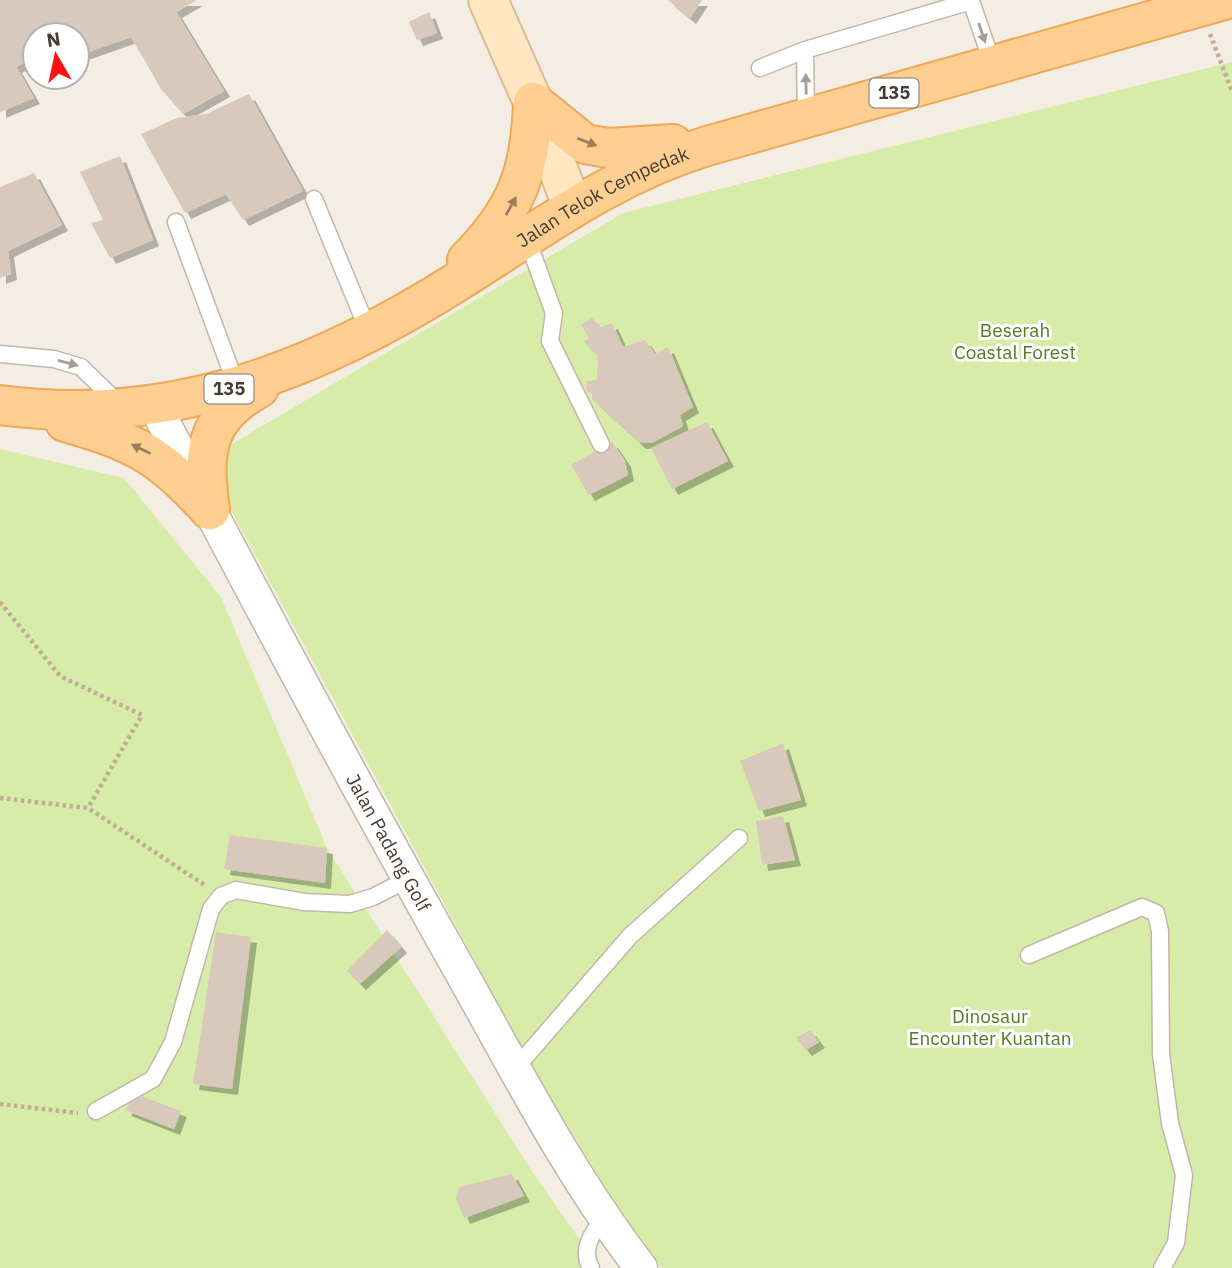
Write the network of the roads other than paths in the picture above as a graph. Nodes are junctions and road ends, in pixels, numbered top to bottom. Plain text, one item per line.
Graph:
1 (488, 0) edge
2 (971, 1) edge
3 (1213, 3) edge
4 (805, 50) junction
5 (993, 65) junction
6 (760, 68) dead end
7 (533, 102) junction
8 (806, 118) junction
9 (744, 136) junction
10 (314, 199) dead end
11 (572, 206) junction
12 (176, 222) dead end
13 (526, 236) junction
14 (414, 308) junction
15 (368, 330) junction
16 (0, 355) edge
17 (301, 365) junction
18 (237, 387) junction
19 (4, 406) edge
20 (140, 408) junction
21 (601, 444) dead end
22 (209, 510) junction
23 (738, 838) dead end
24 (408, 879) junction
25 (1029, 955) dead end
26 (514, 1070) junction
27 (96, 1111) road end
28 (605, 1216) junction
29 (591, 1268) edge
30 (641, 1268) edge
31 (1162, 1268) edge

1 - 7 main road
2 - 4 lane
2 -> 5 lane
3 - 5 main road, Jalan Telok Cempedak / 135
4 - 6 lane
8 -> 4 lane
5 - 8 main road, Jalan Telok Cempedak / 135
7 -> 9 main road
7 - 11 main road
14 -> 7 main road
8 - 9 main road, Jalan Telok Cempedak / 135
9 - 11 main road, Jalan Telok Cempedak / 135
10 - 15 lane
11 - 13 main road, Jalan Telok Cempedak / 135
12 - 18 lane
13 - 14 main road, Jalan Telok Cempedak / 135
13 - 21 lane
14 - 15 main road, Jalan Telok Cempedak / 135
15 - 17 main road, Jalan Telok Cempedak / 135
16 -> 20 lane
17 - 18 main road, Jalan Telok Cempedak / 135
17 - 22 main road
18 - 20 main road, Jalan Telok Cempedak / 135
19 - 20 main road, Jalan Telok Cempedak / 135
22 -> 19 main road
20 - 22 street, Jalan Padang Golf
22 - 24 street, Jalan Padang Golf
23 - 26 lane
24 - 26 street, Jalan Padang Golf
24 - 27 lane
25 - 31 lane
26 - 28 street, Jalan Padang Golf
28 - 29 lane
28 - 30 street, Jalan Padang Golf

